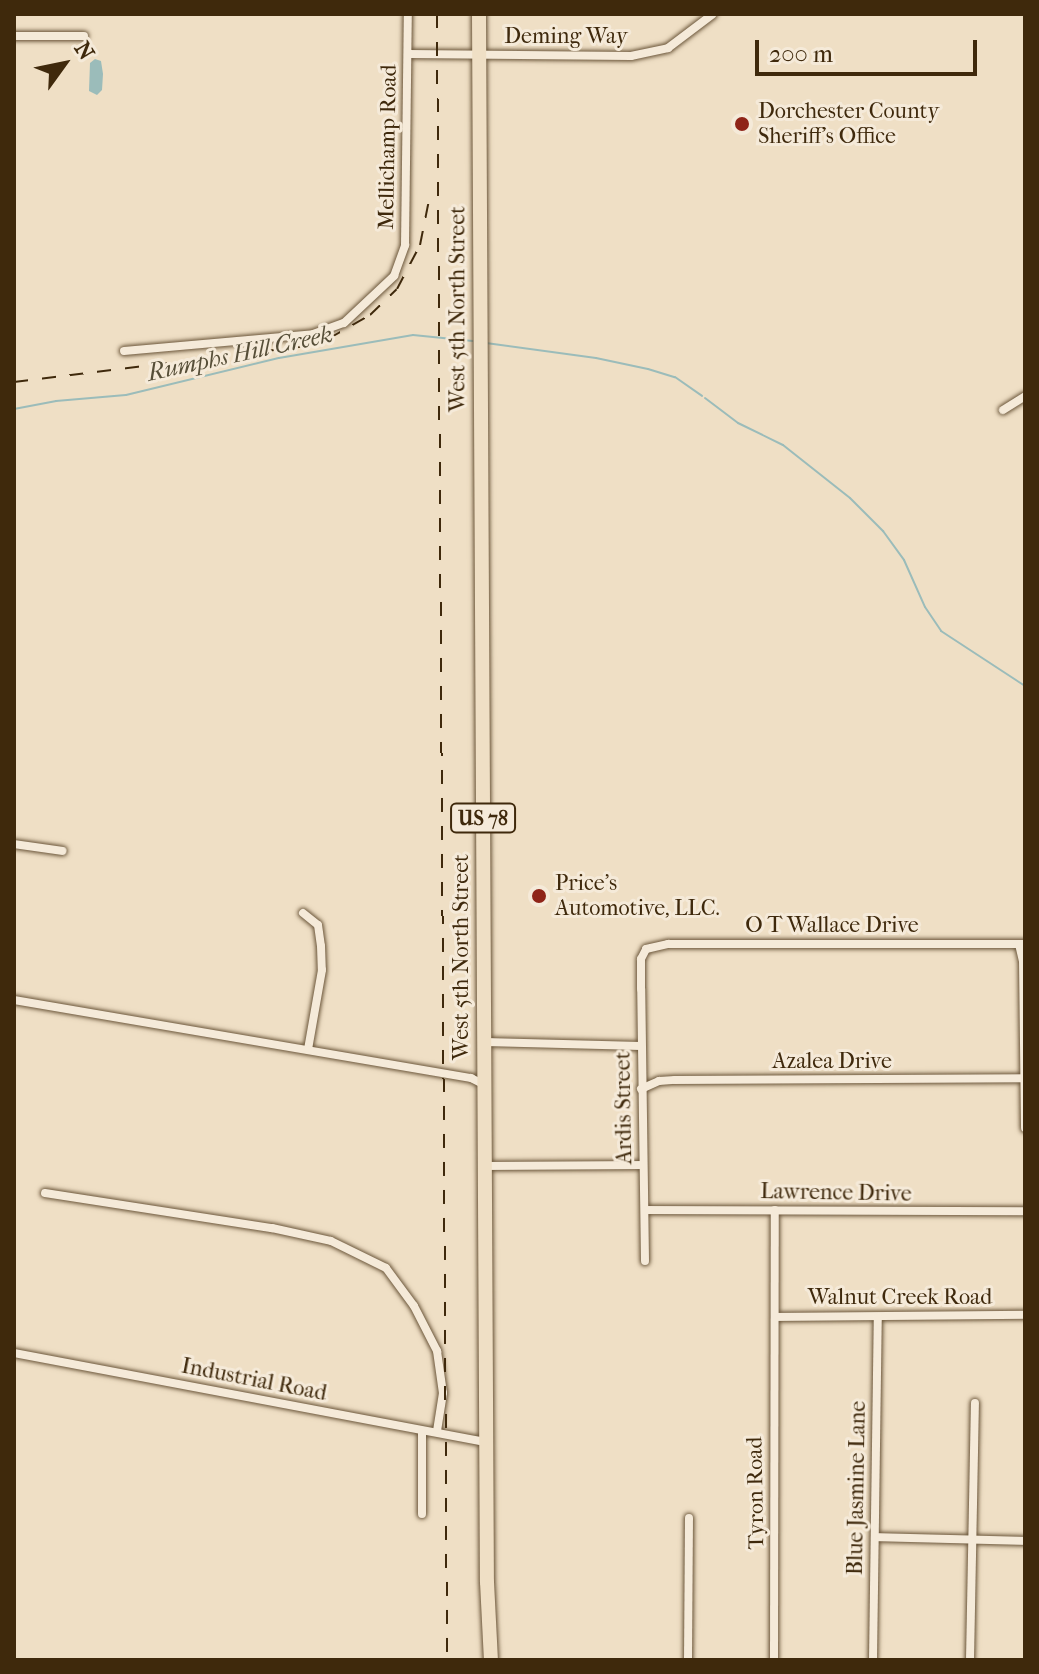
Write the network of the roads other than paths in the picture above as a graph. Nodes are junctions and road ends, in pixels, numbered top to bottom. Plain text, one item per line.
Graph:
1 (408, 14) edge
2 (479, 14) edge
3 (713, 14) edge
4 (14, 36) edge
5 (84, 36) dead end
6 (408, 54) junction
7 (479, 55) junction
8 (124, 351) dead end
9 (1025, 396) edge
10 (1003, 410) dead end
11 (14, 844) edge
12 (63, 851) dead end
13 (303, 913) dead end
14 (1022, 944) edge
15 (643, 954) joint
16 (14, 1000) edge
17 (485, 1042) junction
18 (641, 1046) junction
19 (308, 1049) junction
20 (1024, 1078) edge
21 (485, 1085) junction
22 (641, 1089) junction
23 (1025, 1128) edge
24 (643, 1165) junction
25 (486, 1166) junction
26 (45, 1193) dead end
27 (1025, 1202) edge
28 (646, 1210) junction
29 (775, 1210) junction
30 (1025, 1211) edge
31 (645, 1261) dead end
32 (1025, 1315) edge
33 (878, 1317) junction
34 (775, 1321) junction
35 (14, 1353) edge
36 (975, 1403) dead end
37 (422, 1431) junction
38 (437, 1431) junction
39 (487, 1442) junction
40 (422, 1514) dead end
41 (689, 1518) dead end
42 (875, 1537) junction
43 (974, 1540) junction
44 (1025, 1541) edge
45 (491, 1660) edge
46 (688, 1660) edge
47 (774, 1660) edge
48 (873, 1660) edge
49 (970, 1660) edge

1 - 6 street, Mellichamp Road
2 - 7 main road, West 5th North Street / US 78
3 - 7 street, Deming Way
4 - 5 street
6 - 7 street, Deming Way
6 - 8 street, Mellichamp Road
7 - 17 main road, West 5th North Street / US 78
9 - 10 street
11 - 12 street
13 - 19 street
14 - 15 street, O T Wallace Drive
14 - 20 street
15 - 18 street, Ardis Street
16 - 19 street
17 - 18 street
17 - 21 main road, West 5th North Street / US 78
18 - 22 street, Ardis Street
19 - 21 street
20 - 22 street, Azalea Drive
20 - 23 street
21 - 25 main road, West 5th North Street / US 78
22 - 24 street, Ardis Street
24 - 25 street
24 - 28 street, Ardis Street
25 - 39 main road, West 5th North Street / US 78
26 - 38 street
27 - 30 street
28 - 29 street, Lawrence Drive
28 - 31 street, Ardis Street
29 - 30 street, Lawrence Drive
29 - 34 street, Tyron Road
32 - 33 street, Walnut Creek Road
33 - 34 street, Walnut Creek Road
33 - 42 street, Blue Jasmine Lane
34 - 47 street, Tyron Road
35 - 37 street, Industrial Road
36 - 43 street
37 - 38 street, Industrial Road
37 - 40 street
38 - 39 street, Industrial Road
39 - 45 main road, West 5th North Street / US 78
41 - 46 street
42 - 43 street
42 - 48 street, Blue Jasmine Lane
43 - 44 street
43 - 49 street

